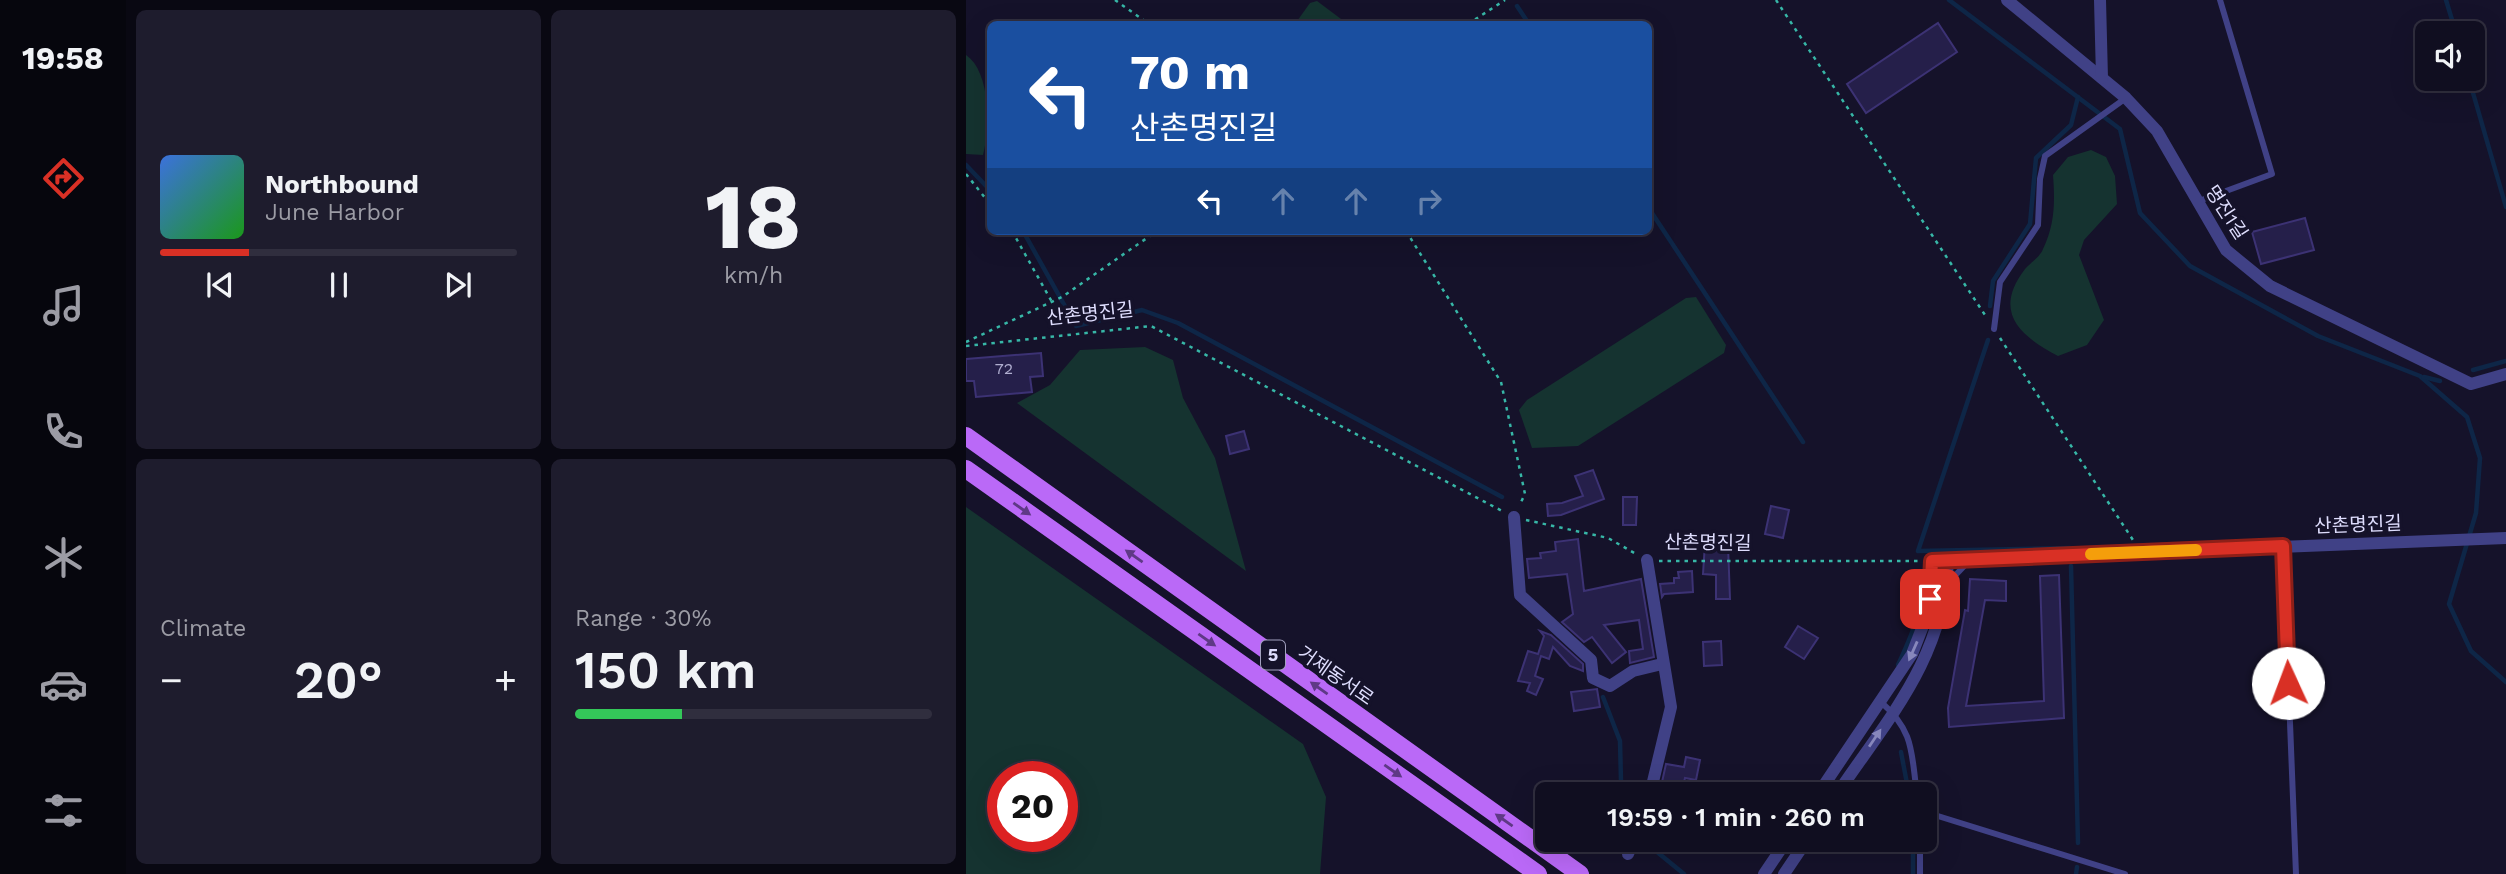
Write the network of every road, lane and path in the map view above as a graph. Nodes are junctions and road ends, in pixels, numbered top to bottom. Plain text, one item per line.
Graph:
1 (1115, 0) edge
2 (1505, 0) edge
3 (1776, 0) edge
4 (2007, 0) edge
5 (2100, 0) edge
6 (2220, 0) edge
7 (1145, 21) edge
8 (1473, 21) edge
9 (2102, 78) junction
10 (2126, 98) junction
11 (966, 174) edge
12 (987, 200) edge
13 (2197, 202) junction
14 (1014, 235) edge
15 (1151, 235) edge
16 (1409, 235) edge
17 (1052, 302) junction
18 (1994, 329) junction
19 (966, 344) edge
20 (2506, 374) edge
21 (966, 436) edge
22 (966, 469) edge
23 (1514, 517) junction
24 (2501, 538) edge
25 (2283, 546) junction
26 (2140, 552) junction
27 (1979, 559) junction
28 (1647, 560) junction
29 (1948, 560) junction
30 (1932, 561) junction
31 (1947, 584) junction
32 (1662, 664) junction
33 (1881, 702) junction
34 (1893, 712) junction
35 (1653, 782) edge
36 (1826, 782) edge
37 (1845, 782) edge
38 (1915, 782) edge
39 (1937, 816) edge
40 (1779, 852) edge
41 (1799, 852) edge
42 (1920, 852) edge
43 (1538, 874) edge
44 (1580, 874) edge
45 (1764, 874) edge
46 (1784, 874) edge
47 (1920, 874) edge
48 (2125, 874) edge
49 (2296, 874) edge

1 - 7 path
2 - 8 path
3 - 18 path
4 - 9 street, 명진1길
5 - 9 street
6 - 13 lane
9 - 10 street, 명진1길
10 - 13 street, 명진1길
10 - 18 lane
11 - 12 path
13 - 20 street, 명진1길
14 - 17 path
15 - 17 path
16 - 23 path
17 - 19 path
18 - 26 path
19 - 23 path, 산촌명진길
44 -> 21 main road, 거제동서로 / 5
22 -> 43 main road, 5
23 - 28 path, 산촌명진길
23 - 32 street
24 - 25 street, 산촌명진길
25 - 26 street, 산촌명진길
25 - 49 lane
26 - 27 street, 산촌명진길
27 - 29 street, 산촌명진길
27 - 31 lane
28 - 30 path, 산촌명진길
28 - 32 street
29 - 30 street, 산촌명진길
29 - 31 street
30 -> 33 street
31 - 34 street
32 - 35 street
33 - 34 lane
33 - 36 street
37 -> 34 street
34 - 38 lane
39 - 48 lane
40 - 45 street
41 - 46 street
42 - 47 lane

